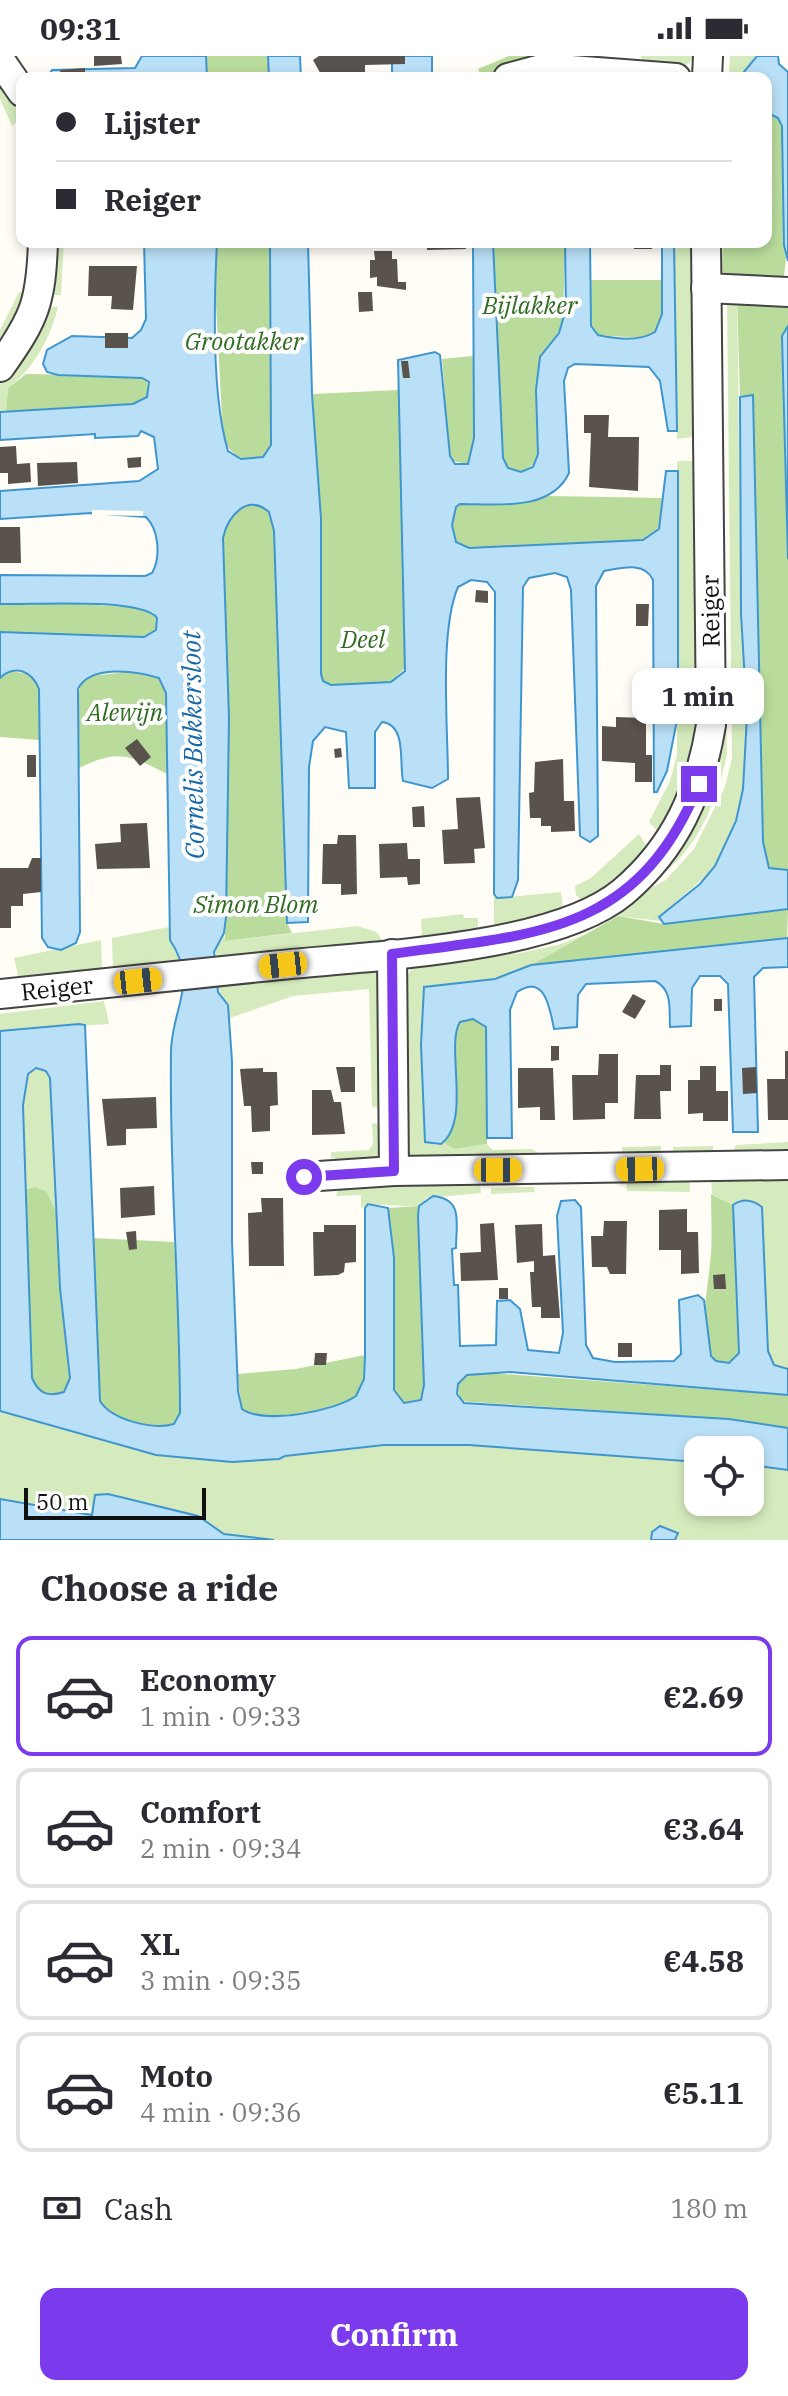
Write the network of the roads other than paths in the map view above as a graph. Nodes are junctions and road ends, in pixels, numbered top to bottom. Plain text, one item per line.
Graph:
1 (0, 60) edge
2 (530, 72) edge
3 (597, 72) edge
4 (16, 83) edge
5 (43, 248) edge
6 (706, 248) edge
7 (706, 288) junction
8 (788, 292) edge
9 (0, 367) edge
10 (392, 954) junction
11 (0, 994) edge
12 (788, 1165) edge
13 (394, 1171) junction
14 (304, 1177) dead end

1 - 4 street
2 - 3 street
5 - 9 street
6 - 7 street, Reiger
7 - 8 street
7 - 10 street, Reiger
10 - 11 street, Reiger
10 - 13 street
12 - 13 street
13 - 14 street

